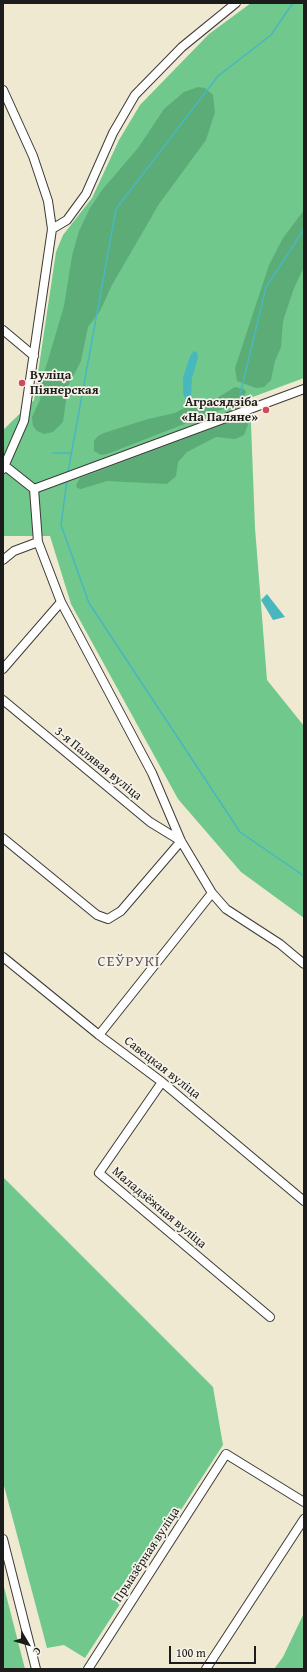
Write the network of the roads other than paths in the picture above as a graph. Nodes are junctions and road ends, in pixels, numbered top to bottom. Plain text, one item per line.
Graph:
1 (236, 3) edge
2 (3, 90) edge
3 (52, 229) junction
4 (3, 330) edge
5 (34, 356) junction
6 (304, 389) edge
7 (4, 467) edge
8 (34, 489) junction
9 (38, 542) junction
10 (3, 560) edge
11 (61, 602) junction
12 (3, 669) edge
13 (3, 700) edge
14 (3, 838) edge
15 (181, 841) junction
16 (212, 893) junction
17 (3, 957) edge
18 (304, 964) edge
19 (99, 1035) junction
20 (162, 1082) junction
21 (304, 1201) edge
22 (270, 1317) dead end
23 (304, 1502) edge
24 (304, 1519) edge
25 (3, 1539) edge
26 (36, 1669) edge
27 (88, 1669) edge
28 (206, 1669) edge

1 - 3 street
2 - 3 street
3 - 5 street
4 - 5 street
5 - 7 street
6 - 8 street
7 - 8 street
8 - 9 street
9 - 10 street
9 - 11 street
11 - 12 street
11 - 15 street
13 - 15 street, 3-я Палявая вуліца
14 - 15 street
15 - 16 street
16 - 18 street
16 - 19 street
17 - 19 street, Савецкая вуліца
19 - 20 street, Савецкая вуліца
20 - 21 street, Савецкая вуліца
20 - 22 street, Маладзёжная вуліца
23 - 27 street, Прыазёрная вуліца
24 - 28 street
25 - 26 street

